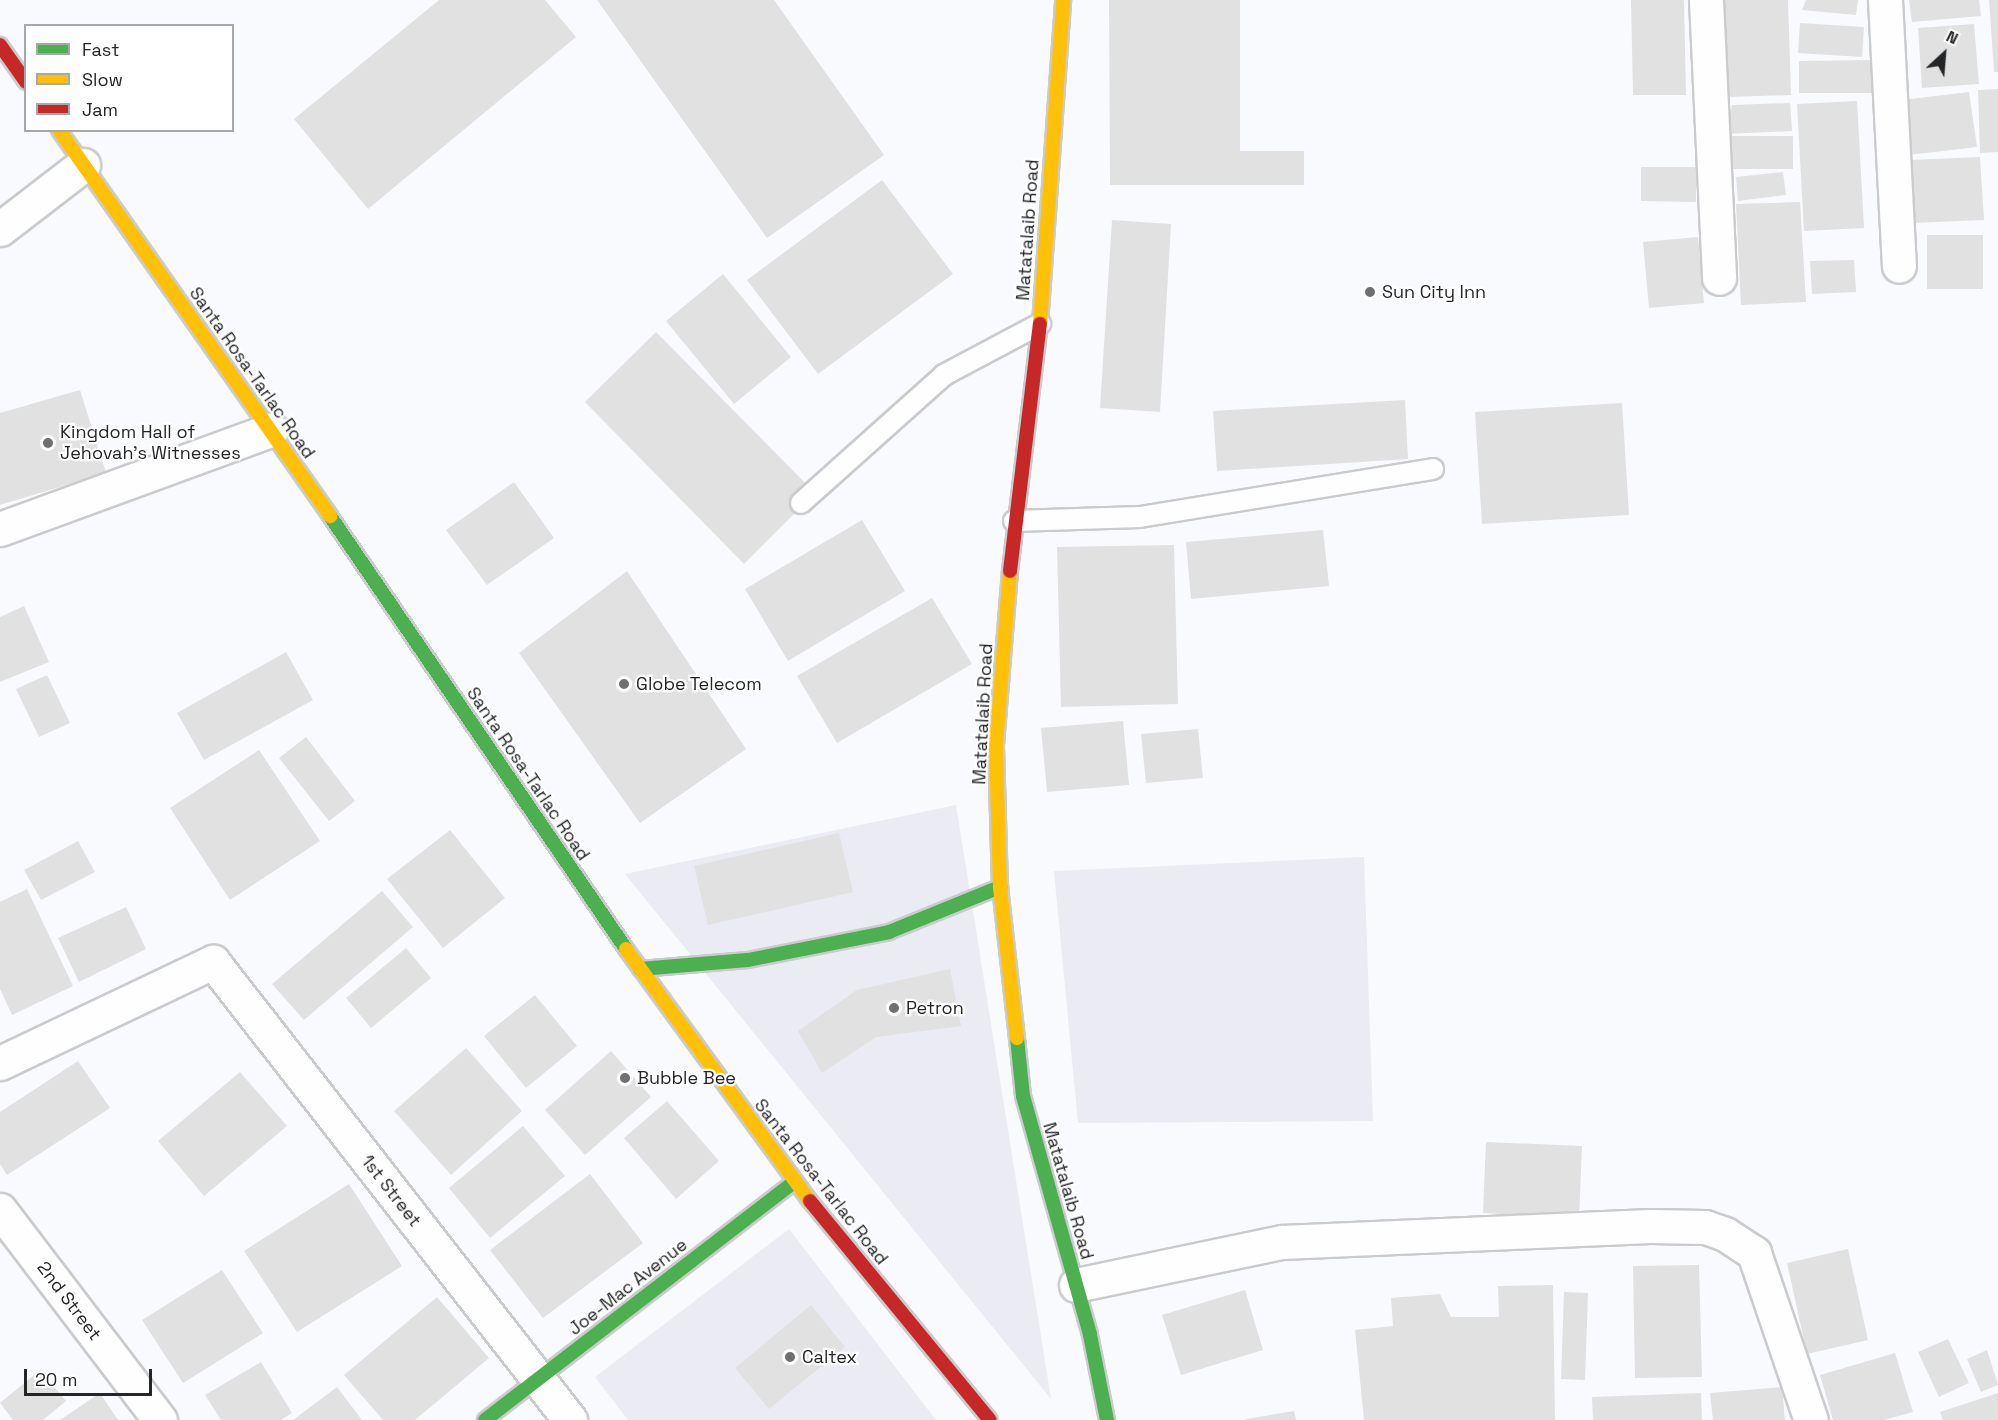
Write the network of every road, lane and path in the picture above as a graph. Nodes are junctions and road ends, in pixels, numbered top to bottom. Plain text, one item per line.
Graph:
1 (1063, 0) edge
2 (1707, 0) edge
3 (1885, 0) edge
4 (0, 45) edge
5 (24, 79) edge
6 (60, 132) edge
7 (83, 165) junction
8 (0, 229) edge
9 (1899, 266) dead end
10 (1719, 278) dead end
11 (1040, 324) junction
12 (271, 430) junction
13 (1433, 468) dead end
14 (801, 503) dead end
15 (1014, 521) junction
16 (0, 529) edge
17 (1000, 887) junction
18 (640, 969) junction
19 (0, 1063) edge
20 (794, 1182) junction
21 (0, 1210) edge
22 (1076, 1285) junction
23 (538, 1380) junction
24 (160, 1420) edge
25 (485, 1420) edge
26 (570, 1420) edge
27 (990, 1420) edge
28 (1107, 1420) edge
29 (1811, 1420) edge

1 - 11 main road, Matatalaib Road
2 - 10 street
3 - 9 street
4 - 5 main road
6 - 7 main road, Santa Rosa-Tarlac Road
7 - 8 street
7 - 12 main road, Santa Rosa-Tarlac Road
11 - 14 lane
11 - 15 main road, Matatalaib Road
12 - 16 street
12 - 18 main road, Santa Rosa-Tarlac Road
13 - 15 lane
15 - 17 main road, Matatalaib Road
17 - 18 main road
17 - 22 main road, Matatalaib Road
18 - 20 main road, Santa Rosa-Tarlac Road
19 - 23 street, 1st Street
20 - 23 main road, Joe-Mac Avenue
20 - 27 main road, Santa Rosa-Tarlac Road
21 - 24 street, 2nd Street
22 - 28 main road, Matatalaib Road
22 - 29 street
23 - 25 main road, Joe-Mac Avenue
23 - 26 street, 1st Street

